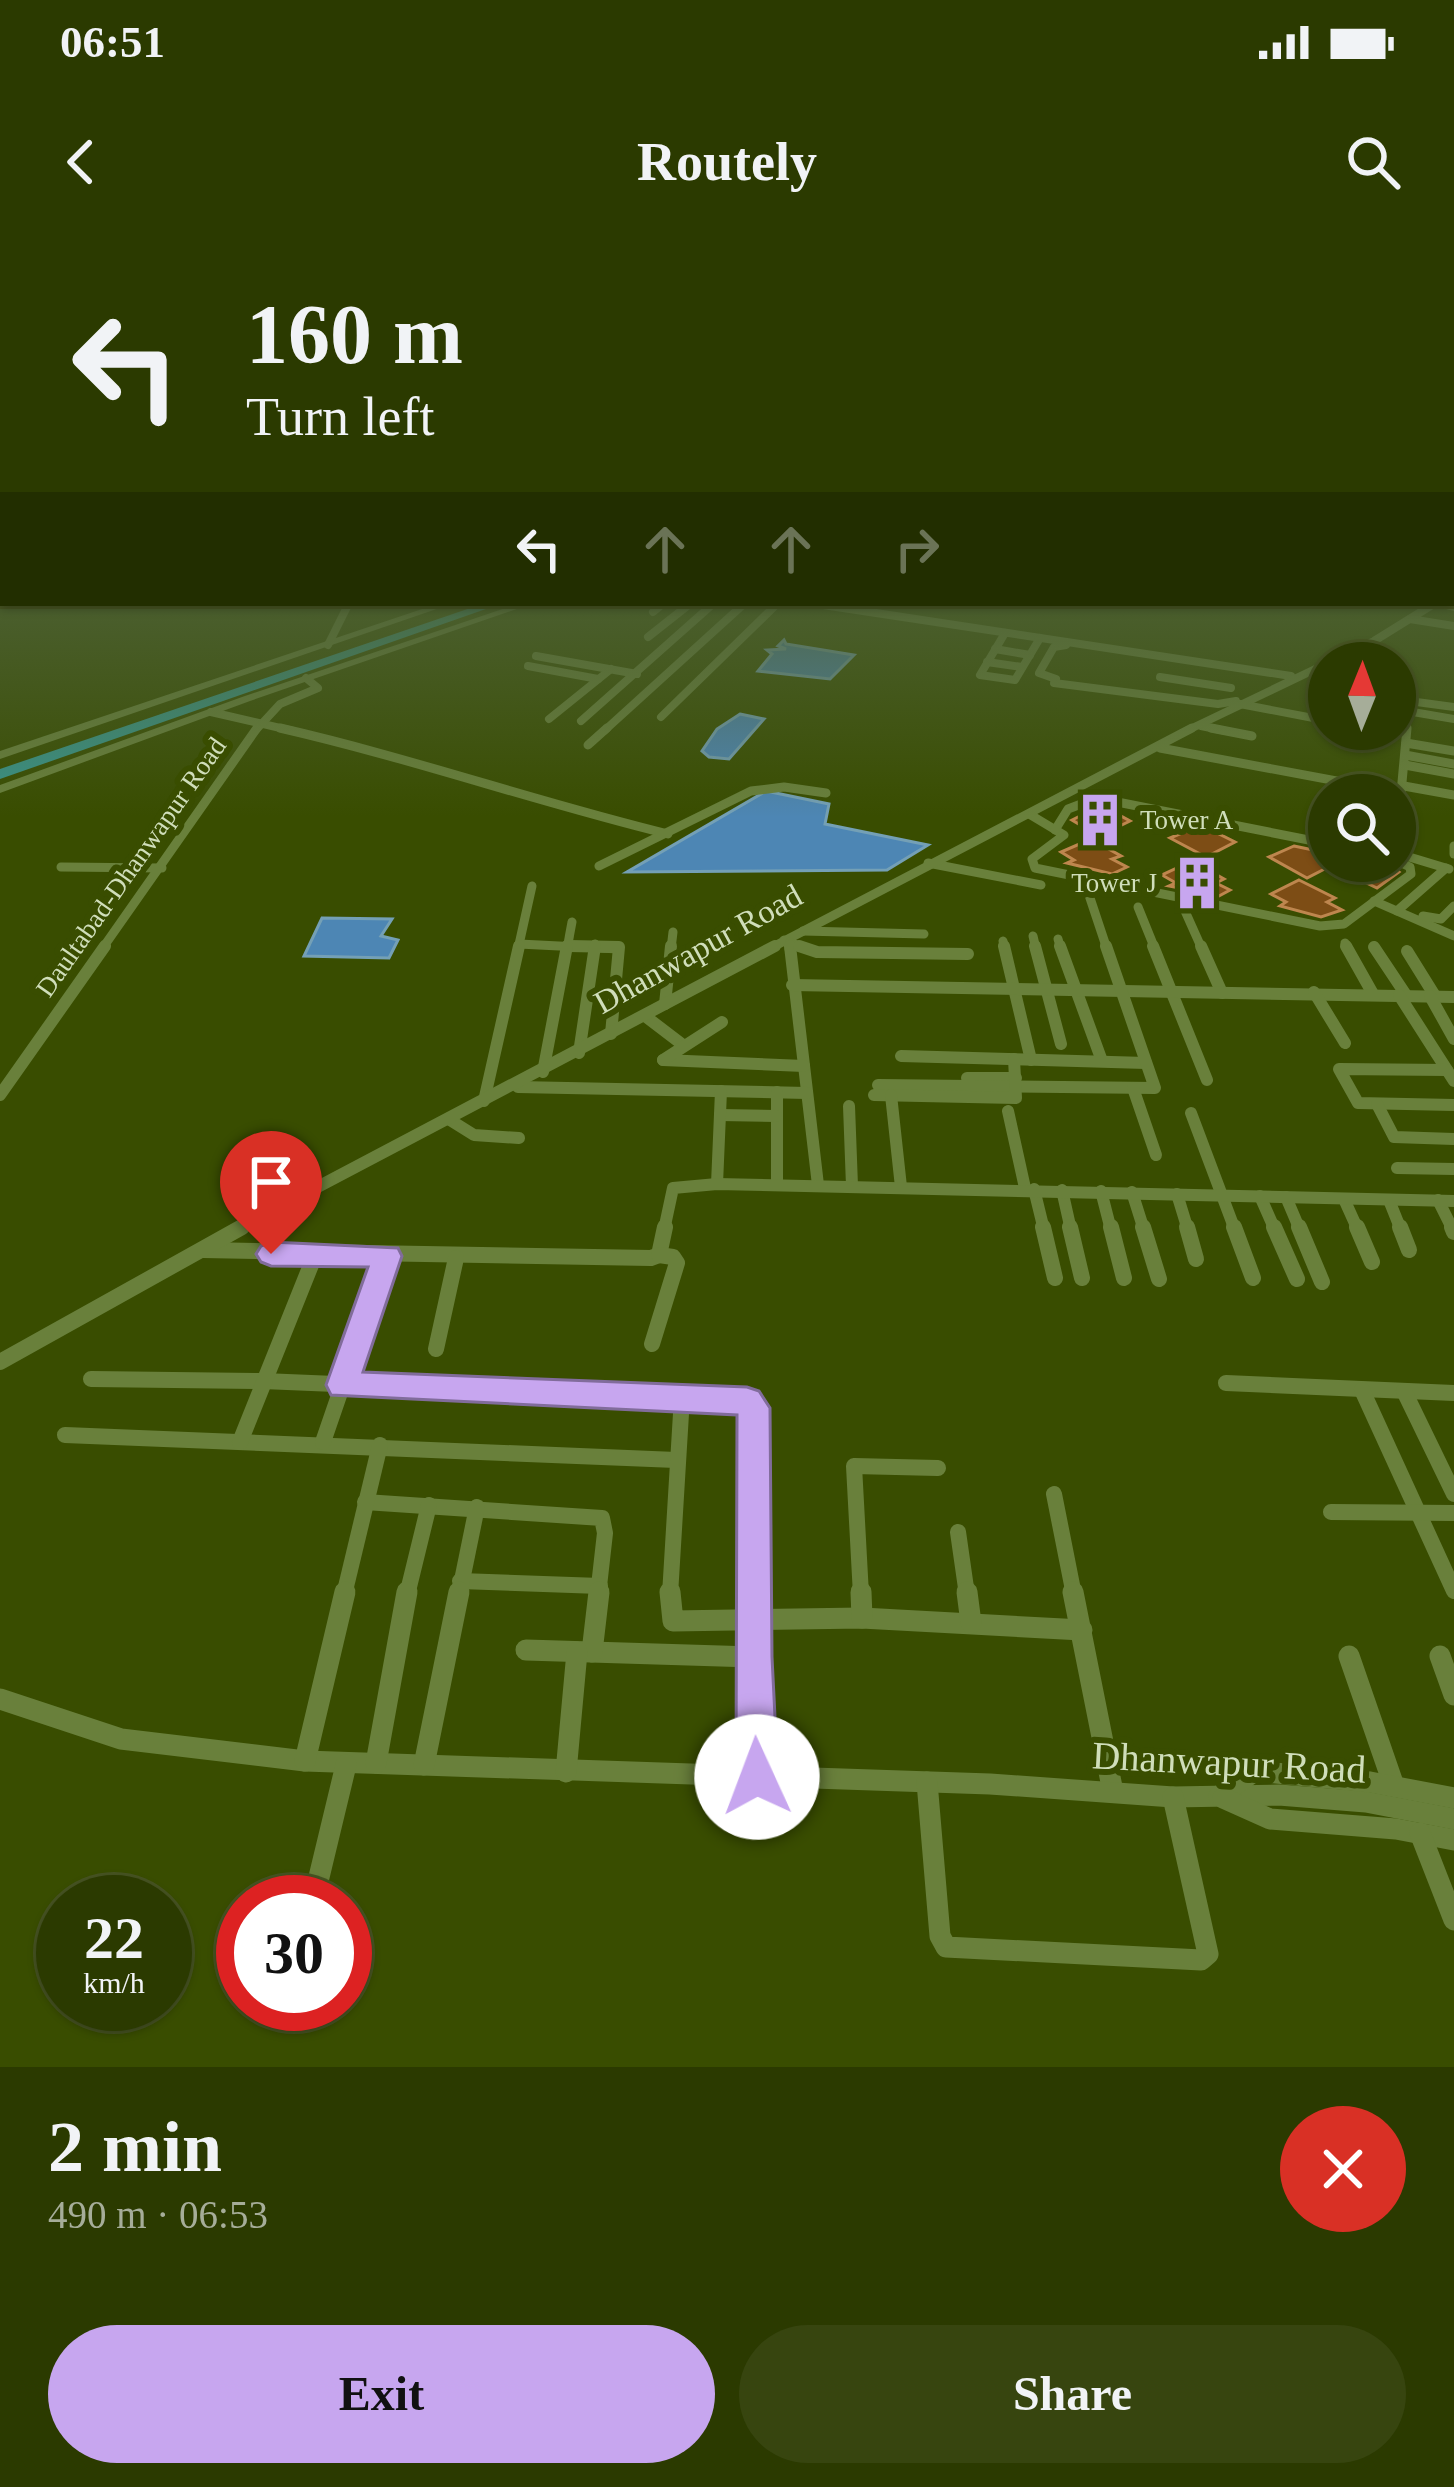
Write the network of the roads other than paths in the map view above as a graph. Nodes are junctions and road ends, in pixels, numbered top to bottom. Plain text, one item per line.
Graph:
1 (322, 647) edge
2 (350, 647) edge
3 (366, 647) edge
4 (387, 647) edge
5 (397, 647) edge
6 (666, 647) edge
7 (696, 647) edge
8 (733, 647) edge
9 (1035, 647) edge
10 (1054, 647) edge
11 (1076, 647) edge
12 (1098, 647) edge
13 (1360, 647) edge
14 (995, 649) joint
15 (1030, 655) junction
16 (536, 656) dead end
17 (988, 662) junction
18 (528, 666) dead end
19 (1022, 667) junction
20 (611, 669) junction
21 (1234, 671) junction
22 (637, 674) junction
23 (1160, 677) dead end
24 (306, 678) junction
25 (1290, 678) junction
26 (598, 679) junction
27 (1234, 698) junction
28 (1416, 701) edge
29 (1454, 707) edge
30 (215, 710) junction
31 (1416, 713) edge
32 (1308, 716) edge
33 (661, 717) dead end
34 (1440, 717) junction
35 (548, 719) dead end
36 (1454, 719) edge
37 (581, 721) dead end
38 (262, 723) junction
39 (1201, 726) junction
40 (1252, 736) dead end
41 (588, 745) dead end
42 (1159, 748) junction
43 (1439, 748) junction
44 (102, 749) junction
45 (1405, 750) edge
46 (1454, 751) edge
47 (1405, 754) junction
48 (1304, 761) dead end
49 (1454, 764) edge
50 (1338, 766) dead end
51 (0, 771) edge
52 (1337, 774) edge
53 (1404, 774) edge
54 (1454, 774) edge
55 (1302, 775) junction
56 (1308, 776) edge
57 (1416, 784) edge
58 (1454, 791) edge
59 (826, 794) dead end
60 (1025, 816) junction
61 (1054, 830) junction
62 (668, 835) junction
63 (1308, 840) edge
64 (1416, 858) edge
65 (928, 863) junction
66 (599, 866) dead end
67 (61, 867) dead end
68 (162, 868) junction
69 (1450, 870) edge
70 (1399, 882) edge
71 (1040, 885) dead end
72 (532, 886) dead end
73 (1089, 895) dead end
74 (1377, 898) junction
75 (1454, 906) edge
76 (1138, 907) dead end
77 (1400, 909) junction
78 (1185, 911) dead end
79 (572, 922) dead end
80 (673, 932) dead end
81 (924, 934) dead end
82 (1033, 936) dead end
83 (1454, 936) edge
84 (791, 938) junction
85 (1058, 939) dead end
86 (1003, 941) dead end
87 (1345, 943) dead end
88 (519, 944) junction
89 (568, 944) junction
90 (595, 944) junction
91 (1374, 947) dead end
92 (1407, 951) dead end
93 (968, 953) dead end
94 (792, 985) junction
95 (1012, 986) junction
96 (1046, 987) junction
97 (1078, 987) junction
98 (1122, 988) junction
99 (1169, 990) junction
100 (1314, 992) junction
101 (1222, 993) junction
102 (1373, 994) junction
103 (1402, 995) junction
104 (1432, 996) junction
105 (1454, 997) edge
106 (665, 1004) junction
107 (645, 1016) junction
108 (722, 1022) dead end
109 (611, 1034) junction
110 (1454, 1039) edge
111 (1345, 1043) dead end
112 (1061, 1044) dead end
113 (683, 1045) junction
114 (578, 1053) junction
115 (901, 1055) dead end
116 (1014, 1059) junction
117 (1030, 1060) junction
118 (1102, 1061) junction
119 (1146, 1063) junction
120 (804, 1066) junction
121 (1449, 1066) edge
122 (543, 1072) junction
123 (1207, 1080) dead end
124 (1017, 1083) junction
125 (514, 1087) junction
126 (879, 1088) junction
127 (1133, 1088) junction
128 (721, 1091) junction
129 (777, 1092) junction
130 (807, 1093) junction
131 (0, 1094) edge
132 (484, 1101) junction
133 (1377, 1104) junction
134 (1454, 1105) edge
135 (849, 1106) dead end
136 (1008, 1111) dead end
137 (1191, 1113) dead end
138 (720, 1114) junction
139 (776, 1116) junction
140 (450, 1120) junction
141 (519, 1138) dead end
142 (1454, 1139) edge
143 (1156, 1155) dead end
144 (1397, 1168) dead end
145 (1454, 1169) edge
146 (717, 1184) junction
147 (777, 1185) junction
148 (818, 1186) junction
149 (852, 1186) junction
150 (901, 1187) junction
151 (1030, 1189) junction
152 (1062, 1190) junction
153 (1101, 1191) junction
154 (1132, 1192) junction
155 (1177, 1194) junction
156 (1218, 1195) junction
157 (1260, 1196) junction
158 (1286, 1197) junction
159 (1344, 1199) junction
160 (1389, 1200) junction
161 (1446, 1200) edge
162 (1454, 1232) edge
163 (198, 1250) junction
164 (1409, 1250) dead end
165 (315, 1255) junction
166 (659, 1255) junction
167 (387, 1256) junction
168 (457, 1258) junction
169 (1196, 1259) dead end
170 (1372, 1262) dead end
171 (1082, 1277) dead end
172 (1055, 1278) dead end
173 (1124, 1278) dead end
174 (1253, 1278) dead end
175 (1159, 1279) dead end
176 (1297, 1279) dead end
177 (1322, 1282) dead end
178 (652, 1344) dead end
179 (436, 1349) dead end
180 (0, 1362) edge
181 (91, 1379) dead end
182 (263, 1381) junction
183 (1226, 1383) dead end
184 (342, 1385) junction
185 (1361, 1390) junction
186 (1404, 1391) junction
187 (1454, 1393) edge
188 (682, 1397) junction
189 (64, 1435) dead end
190 (240, 1442) junction
191 (323, 1442) junction
192 (380, 1445) junction
193 (676, 1460) junction
194 (938, 1468) dead end
195 (1054, 1494) dead end
196 (1454, 1494) edge
197 (365, 1502) junction
198 (429, 1505) junction
199 (477, 1507) junction
200 (1331, 1512) dead end
201 (1417, 1512) junction
202 (1454, 1513) edge
203 (958, 1532) dead end
204 (460, 1581) junction
205 (600, 1586) junction
206 (1454, 1592) edge
207 (862, 1618) junction
208 (752, 1621) junction
209 (971, 1623) junction
210 (1082, 1630) junction
211 (526, 1651) dead end
212 (585, 1652) junction
213 (1349, 1656) dead end
214 (1440, 1656) dead end
215 (752, 1657) junction
216 (1454, 1695) edge
217 (1, 1700) edge
218 (305, 1761) junction
219 (376, 1763) junction
220 (346, 1765) junction
221 (424, 1766) junction
222 (566, 1772) junction
223 (757, 1777) junction
224 (927, 1782) junction
225 (1394, 1786) junction
226 (1114, 1792) junction
227 (1219, 1796) junction
228 (1173, 1797) junction
229 (1454, 1798) edge
230 (1454, 1819) edge
231 (1420, 1833) junction
232 (1454, 1840) edge
233 (320, 1875) edge
234 (1454, 1920) edge

1 - 51 main road
2 - 51 highway
3 - 51 highway
4 - 44 main road
5 - 24 main road
6 - 22 street
7 - 41 street
8 - 33 street
9 - 15 street
10 - 27 street
11 - 21 street
12 - 25 street
13 - 25 street, Dhanwapur Road
14 - 15 street
14 - 17 street
15 - 19 street
16 - 20 street
17 - 19 street
17 - 19 street
18 - 26 street
20 - 22 street
20 - 26 street
21 - 25 street
21 - 27 street
22 - 37 street
23 - 27 street
24 - 30 main road
24 - 38 street
25 - 27 street, Dhanwapur Road
26 - 35 street
27 - 32 street
27 - 39 street, Dhanwapur Road
28 - 29 street
30 - 38 street
30 - 44 main road
31 - 34 street
34 - 36 street
34 - 43 street
38 - 62 street
38 - 68 street, Daultabad-Dhanwapur Road
39 - 40 street
39 - 42 street, Dhanwapur Road
42 - 55 street
42 - 60 street, Dhanwapur Road
43 - 46 street
43 - 47 street
44 - 51 main road
44 - 51 main road
45 - 47 street
47 - 49 street
47 - 53 street
47 - 54 street
48 - 55 street
50 - 52 street
55 - 56 street
57 - 58 street
59 - 62 street
60 - 61 street
60 - 65 street, Dhanwapur Road
61 - 63 street
61 - 74 street
62 - 66 street
64 - 69 street
65 - 71 street
65 - 84 street, Dhanwapur Road
67 - 68 street
68 - 131 street, Daultabad-Dhanwapur Road
69 - 77 street
70 - 74 street
72 - 88 street
73 - 98 street
74 - 77 street
75 - 77 street
76 - 99 street
77 - 83 street
78 - 101 street
79 - 89 street
80 - 106 street
81 - 84 street
82 - 96 street
84 - 93 street
84 - 94 street
84 - 106 street, Dhanwapur Road
85 - 97 street
86 - 95 street
87 - 102 street
88 - 89 street
88 - 132 street
89 - 90 street
89 - 122 street
90 - 109 street
90 - 114 street
91 - 103 street
92 - 104 street
94 - 95 street
94 - 120 street
95 - 96 street
95 - 117 street
96 - 97 street
96 - 112 street
97 - 98 street
97 - 118 street
98 - 99 street
98 - 119 street
99 - 101 street
99 - 123 street
100 - 101 street
100 - 102 street
100 - 111 street
102 - 103 street
103 - 104 street
103 - 121 street
104 - 105 street
104 - 110 street
106 - 107 street, Dhanwapur Road
107 - 109 street, Dhanwapur Road
107 - 113 street
108 - 113 street
109 - 114 street, Dhanwapur Road
113 - 120 street
114 - 122 street, Dhanwapur Road
115 - 116 street
116 - 117 street
116 - 124 street
117 - 118 street
118 - 119 street
119 - 127 street
120 - 130 street
121 - 133 street
122 - 125 street, Dhanwapur Road
124 - 126 street
124 - 126 street
124 - 127 street
125 - 128 street
125 - 132 street, Dhanwapur Road
126 - 150 street
127 - 143 street
128 - 129 street
128 - 138 street
129 - 130 street
129 - 139 street
130 - 148 street
132 - 140 street, Dhanwapur Road
133 - 134 street
133 - 142 street
135 - 149 street
136 - 151 street
137 - 156 street
138 - 139 street
138 - 146 street
139 - 147 street
140 - 141 street
140 - 163 street, Dhanwapur Road
144 - 145 street
146 - 147 street
146 - 166 street
147 - 148 street
148 - 149 street
149 - 150 street
150 - 151 street
151 - 152 street
151 - 172 street
152 - 153 street
152 - 171 street
153 - 154 street
153 - 173 street
154 - 155 street
154 - 175 street
155 - 156 street
155 - 169 street
156 - 157 street
156 - 174 street
157 - 158 street
157 - 176 street
158 - 159 street
158 - 177 street
159 - 160 street
159 - 170 street
160 - 161 street
160 - 164 street
161 - 162 street
163 - 165 street
163 - 180 street, Dhanwapur Road
165 - 167 street
165 - 182 street
166 - 168 street
166 - 178 street
167 - 168 street
167 - 184 street
168 - 179 street
181 - 182 street
182 - 184 street
182 - 190 street
183 - 185 street
184 - 188 street
184 - 191 street
185 - 186 street
185 - 201 street
186 - 187 street
186 - 196 street
188 - 193 street
188 - 208 street
189 - 190 street
190 - 191 street
191 - 192 street
192 - 193 street
192 - 197 street
193 - 208 street
194 - 207 street
195 - 210 street
197 - 198 street
197 - 218 street
198 - 199 street
198 - 219 street
199 - 204 street
199 - 205 street
200 - 201 street
201 - 202 street
201 - 206 street
203 - 209 street
204 - 205 street
204 - 221 street
205 - 212 street
207 - 208 street
207 - 209 street
208 - 215 street
209 - 210 street
210 - 226 street
211 - 212 street
212 - 215 street
212 - 222 street
213 - 225 street
214 - 216 street
215 - 223 street
217 - 218 street, Dhanwapur Road
218 - 220 street, Dhanwapur Road
219 - 220 street, Dhanwapur Road
219 - 221 street, Dhanwapur Road
220 - 233 street
221 - 222 street, Dhanwapur Road
222 - 223 street, Dhanwapur Road
223 - 224 street, Dhanwapur Road
224 - 226 street, Dhanwapur Road
224 - 228 street
225 - 227 street
225 - 229 street
226 - 228 street, Dhanwapur Road
227 - 228 street, Dhanwapur Road
227 - 230 street, Dhanwapur Road
227 - 231 street
231 - 232 street
231 - 234 street

